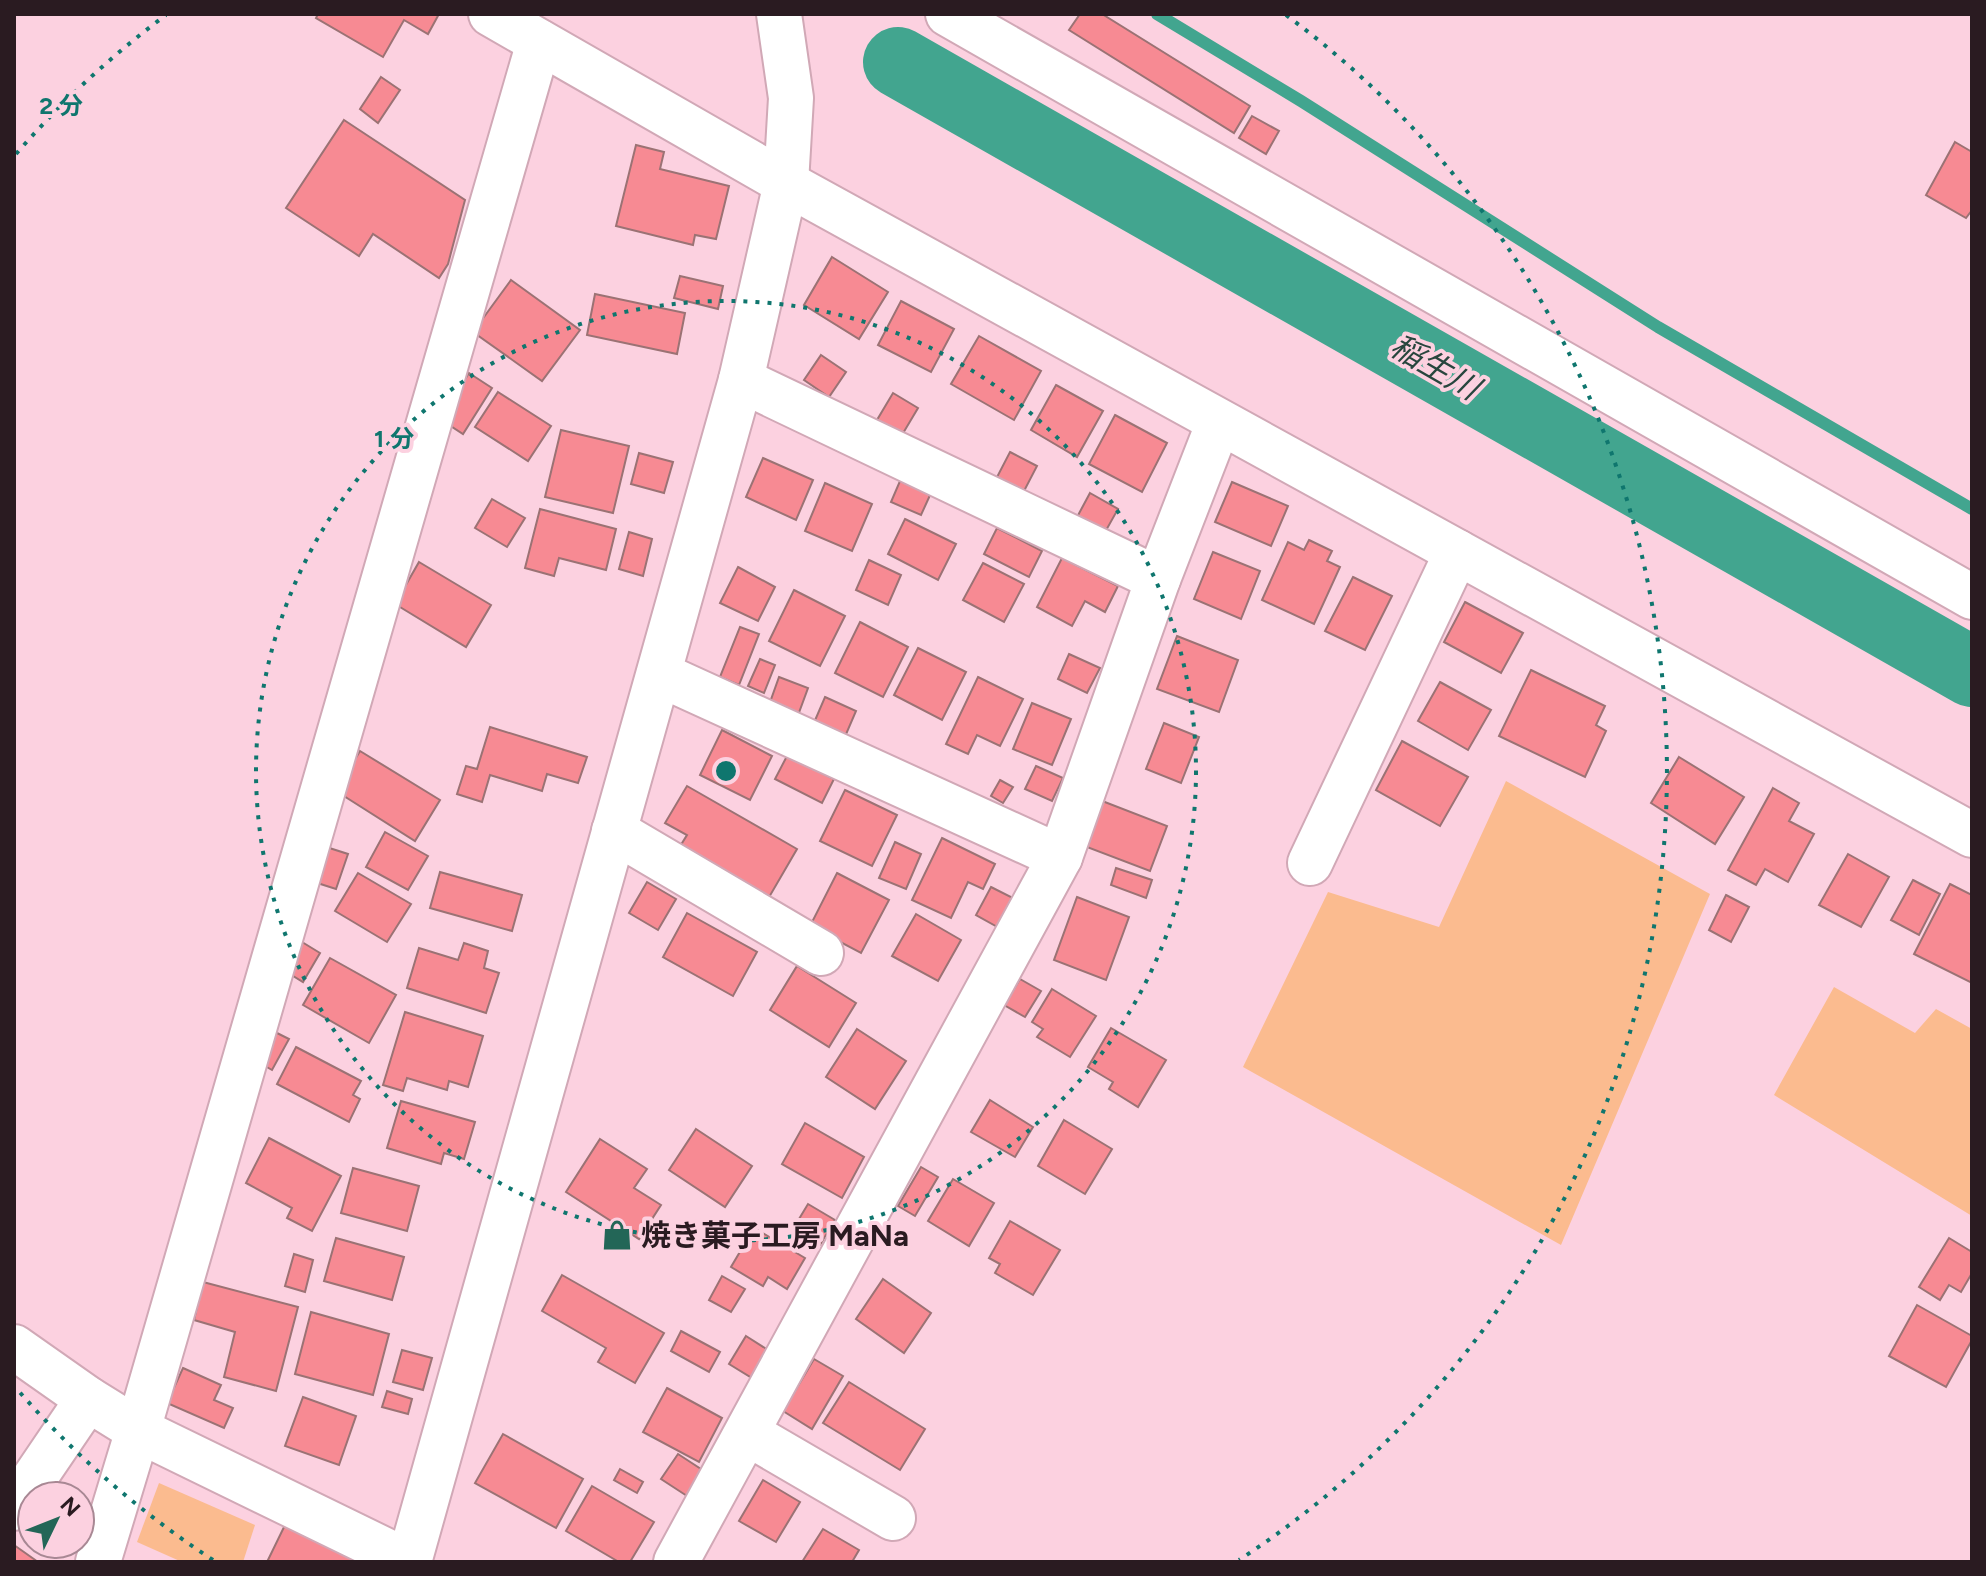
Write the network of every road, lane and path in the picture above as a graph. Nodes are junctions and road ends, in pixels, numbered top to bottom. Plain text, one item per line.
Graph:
1 (491, 14) edge
2 (779, 14) edge
3 (948, 14) edge
4 (539, 42) junction
5 (786, 183) junction
6 (741, 380) junction
7 (1219, 422) junction
8 (1457, 552) junction
9 (1158, 579) junction
10 (1972, 597) edge
11 (659, 674) junction
12 (614, 831) junction
13 (1972, 835) edge
14 (1060, 857) junction
15 (1310, 863) dead end
16 (821, 953) dead end
17 (14, 1347) edge
18 (88, 1399) junction
19 (138, 1430) junction
20 (747, 1433) junction
21 (14, 1508) edge
22 (893, 1518) dead end
23 (98, 1562) edge
24 (409, 1562) edge
25 (676, 1562) edge

1 - 4 street
2 - 5 street
3 - 10 street
4 - 5 street
4 - 19 street
5 - 6 street
5 - 7 street
6 - 9 street
6 - 11 street
7 - 8 street
7 - 9 street
8 - 13 street
8 - 15 street
9 - 14 street
11 - 12 street
11 - 14 street
12 - 16 street
12 - 24 street
14 - 20 street
17 - 18 street
18 - 19 street
18 - 21 street
19 - 23 street
19 - 24 street
20 - 22 street
20 - 25 street

